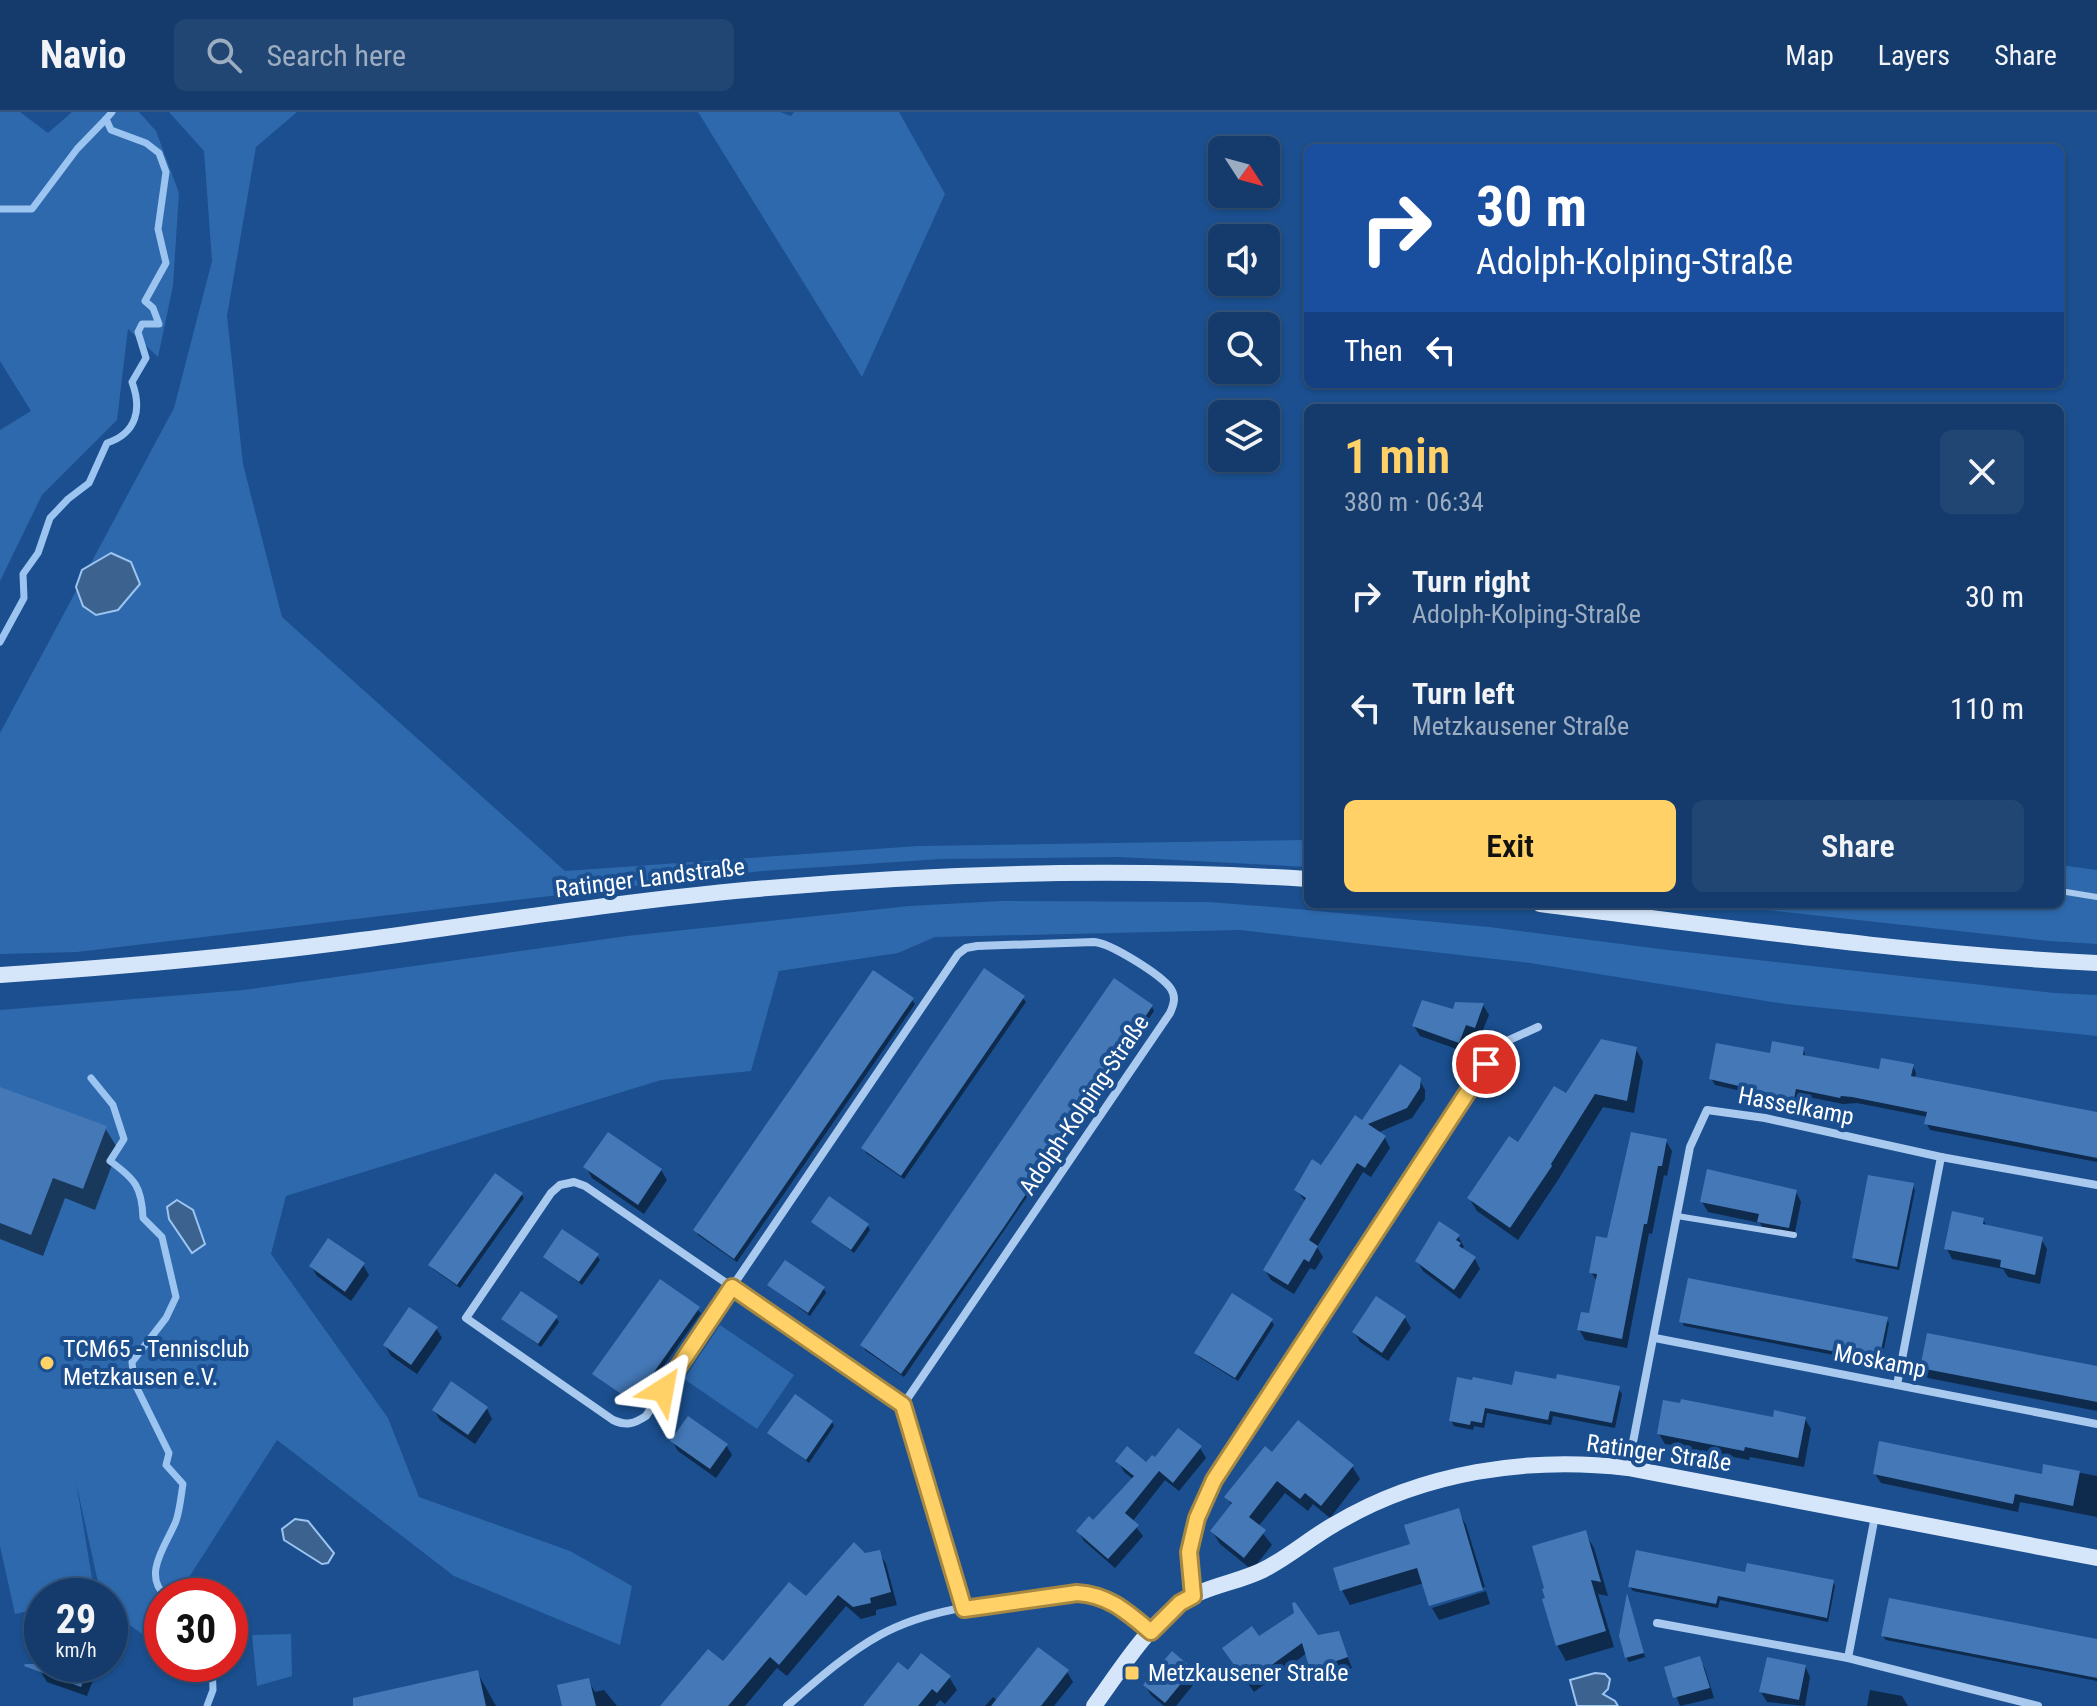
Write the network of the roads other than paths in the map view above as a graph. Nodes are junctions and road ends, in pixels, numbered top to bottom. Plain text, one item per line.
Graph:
1 (1304, 879) edge
2 (2064, 892) edge
3 (2097, 897) edge
4 (1571, 908) edge
5 (2097, 963) edge
6 (0, 975) edge
7 (1538, 1027) dead end
8 (1941, 1157) junction
9 (2097, 1185) edge
10 (1677, 1216) junction
11 (1794, 1235) dead end
12 (732, 1287) junction
13 (1655, 1338) junction
14 (1897, 1385) junction
15 (903, 1405) junction
16 (2097, 1424) edge
17 (1628, 1468) junction
18 (1875, 1516) junction
19 (2097, 1558) edge
20 (1193, 1596) junction
21 (964, 1609) junction
22 (1657, 1623) dead end
23 (1151, 1632) junction
24 (1848, 1658) junction
25 (787, 1706) edge
26 (1094, 1706) edge
27 (2038, 1706) edge

1 - 6 main road, Ratinger Landstraße
2 - 3 lane
4 - 5 main road
7 - 20 street
8 - 9 street, Hasselkamp
8 - 10 street, Hasselkamp
8 - 14 street
10 - 11 lane
10 - 13 street, Hasselkamp
12 - 12 street, Adolph-Kolping-Straße
12 - 15 street, Adolph-Kolping-Straße
12 - 15 street, Adolph-Kolping-Straße
13 - 14 street, Moskamp
13 - 17 street, Hasselkamp
14 - 16 street, Moskamp
15 - 21 street
17 - 18 main road, Ratinger Straße
17 - 20 main road, Ratinger Straße
18 - 19 main road, Ratinger Straße
18 - 24 street
20 - 23 main road, Ratinger Straße
21 - 23 street
21 - 25 street
22 - 24 street
23 - 26 main road, Ratinger Straße
24 - 27 street

